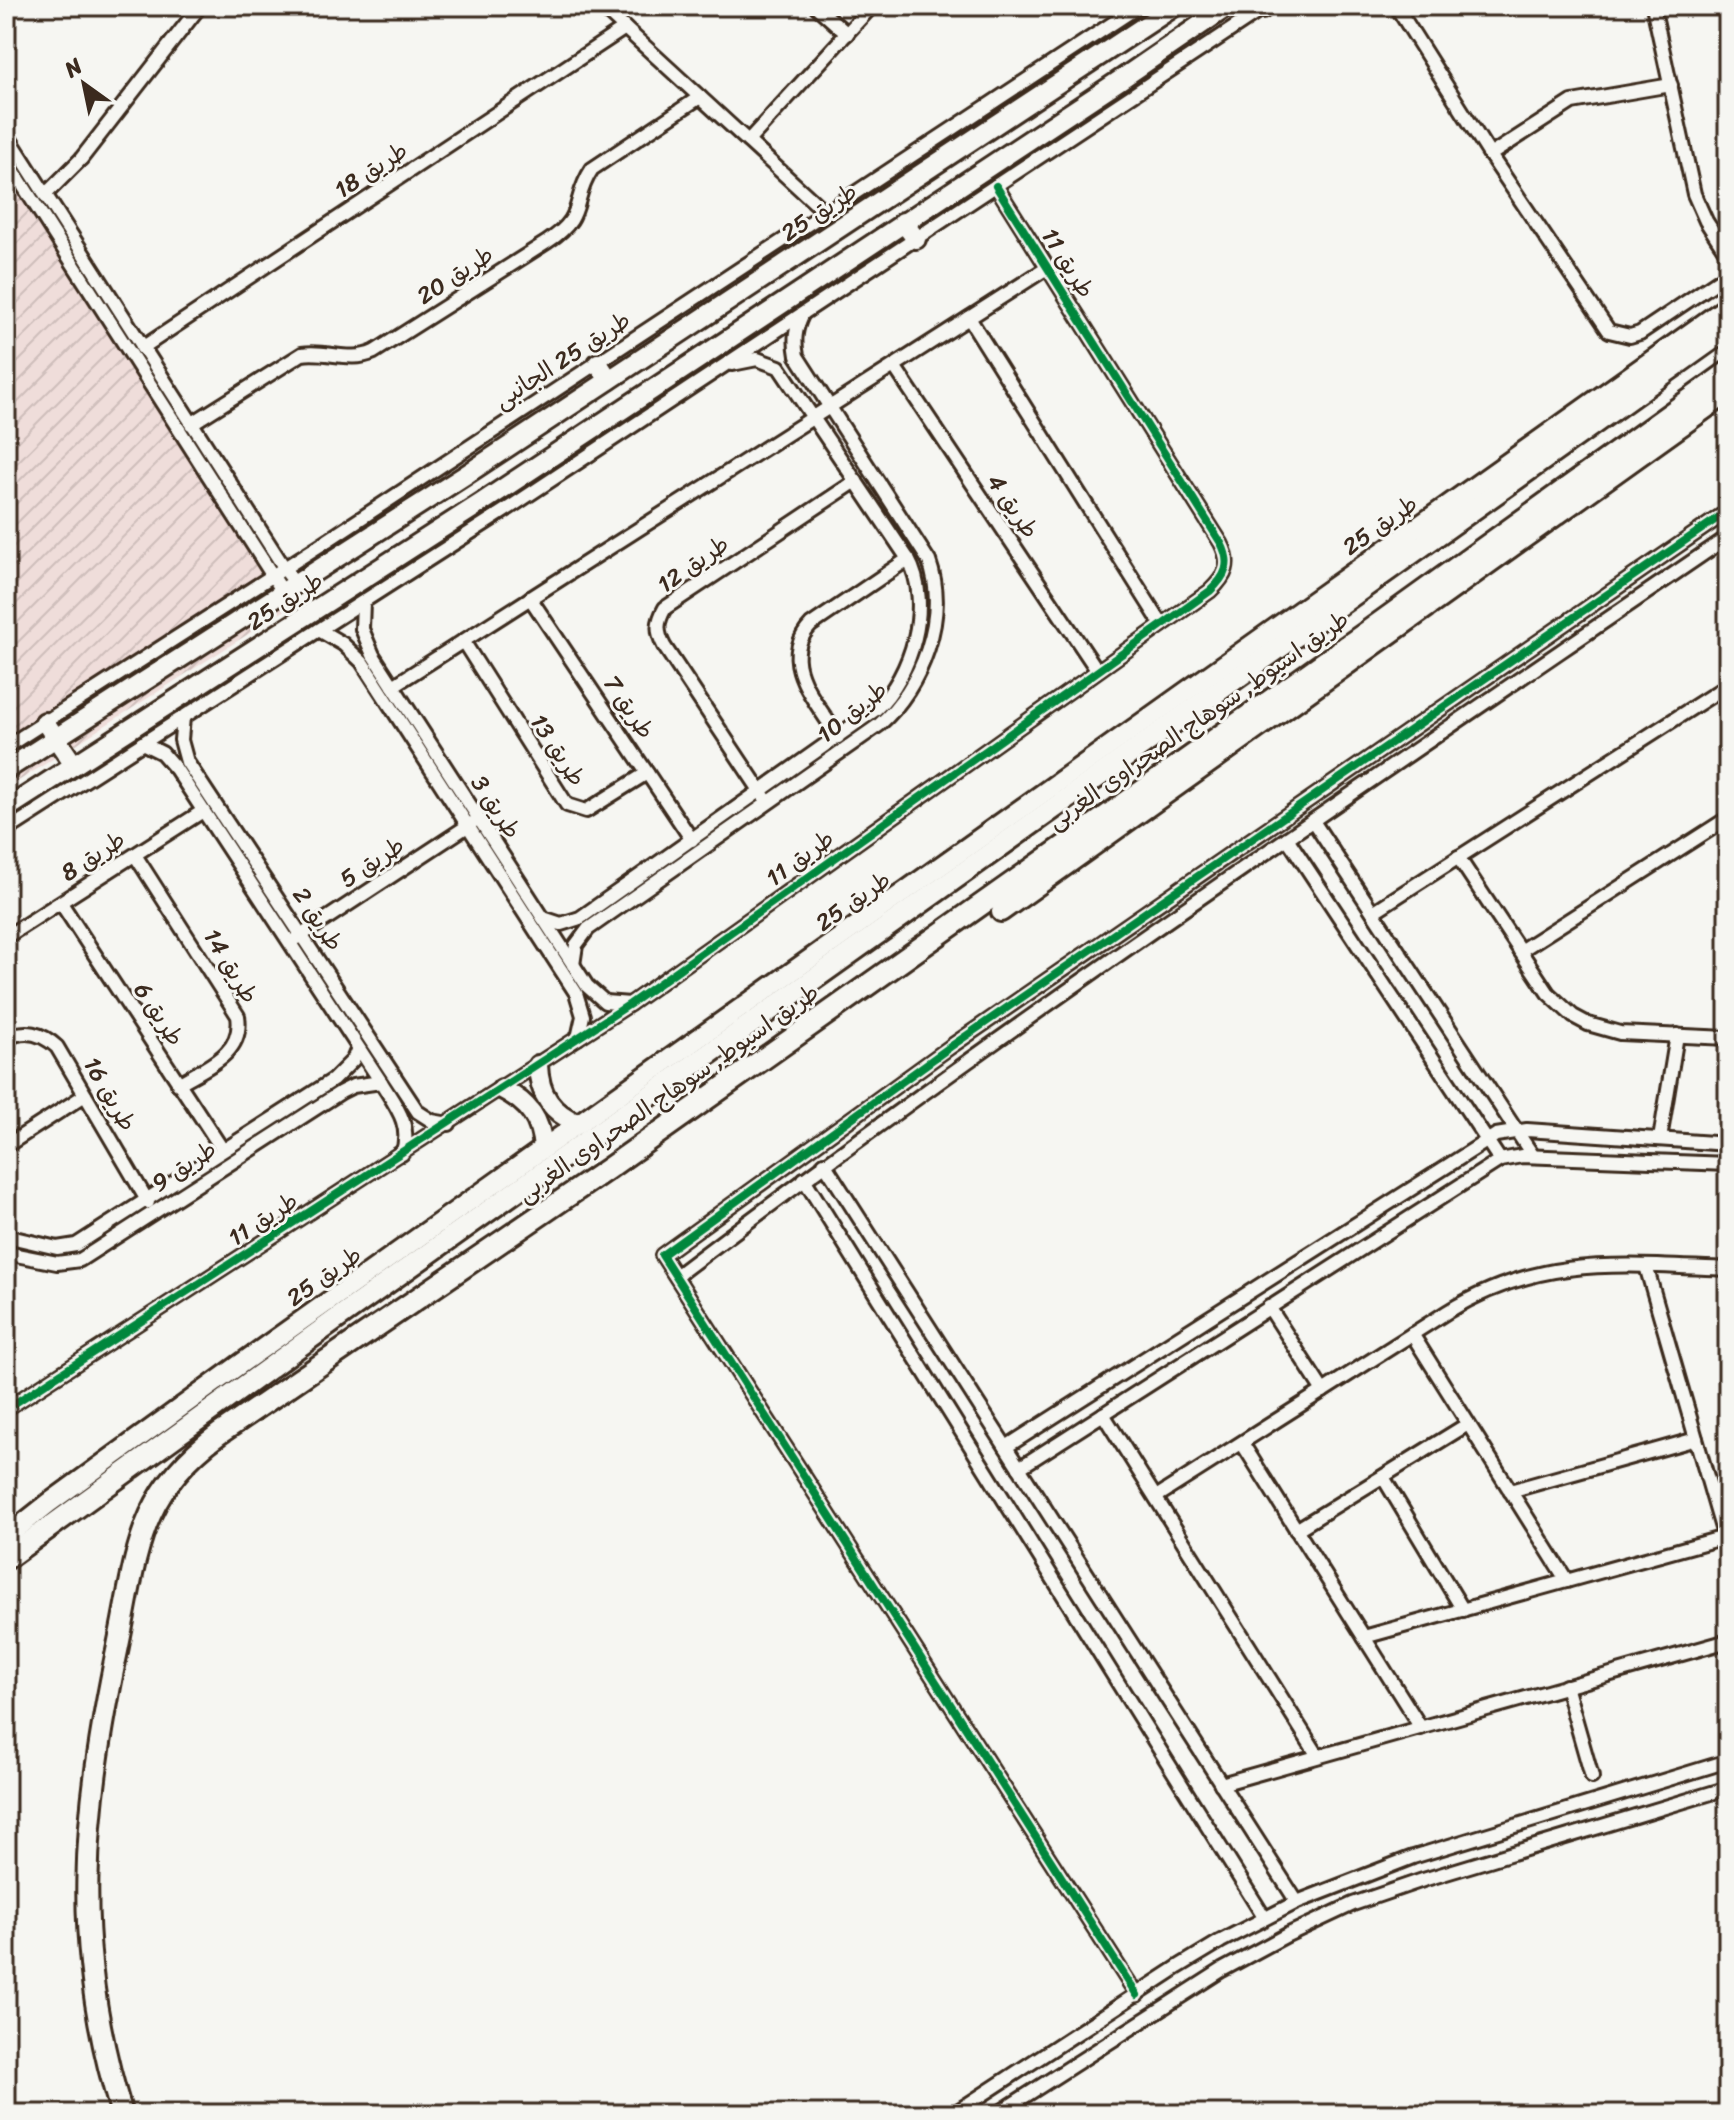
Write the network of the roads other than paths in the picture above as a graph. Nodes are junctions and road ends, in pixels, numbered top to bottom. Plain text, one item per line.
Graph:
1 (200, 6) edge
2 (601, 6) edge
3 (816, 6) edge
4 (872, 6) edge
5 (1139, 6) edge
6 (1175, 6) edge
7 (1228, 6) edge
8 (1396, 6) edge
9 (1653, 6) edge
10 (1263, 7) edge
11 (1119, 12) edge
12 (625, 28) junction
13 (847, 34) junction
14 (1671, 85) junction
15 (700, 97) junction
16 (6, 133) edge
17 (748, 141) junction
18 (1490, 155) junction
19 (911, 156) junction
20 (11, 158) edge
21 (922, 173) junction
22 (996, 186) junction
23 (45, 195) junction
24 (825, 212) junction
25 (903, 222) junction
26 (916, 239) junction
27 (1728, 255) edge
28 (1047, 268) junction
29 (1728, 274) edge
30 (101, 296) junction
31 (1728, 306) edge
32 (802, 315) junction
33 (969, 318) junction
34 (1728, 328) edge
35 (142, 348) junction
36 (598, 363) junction
37 (721, 366) junction
38 (894, 366) junction
39 (1728, 372) edge
40 (609, 380) junction
41 (1728, 393) edge
42 (828, 408) junction
43 (813, 417) junction
44 (191, 424) junction
45 (464, 476) junction
46 (856, 481) junction
47 (481, 503) junction
48 (1728, 511) edge
49 (1728, 537) edge
50 (929, 561) junction
51 (911, 565) junction
52 (284, 580) junction
53 (530, 598) junction
54 (363, 602) junction
55 (1162, 625) junction
56 (319, 630) junction
57 (463, 641) junction
58 (1097, 670) junction
59 (232, 675) junction
60 (1728, 685) edge
61 (393, 686) junction
62 (892, 704) junction
63 (183, 717) junction
64 (45, 722) junction
65 (838, 737) junction
66 (56, 738) junction
67 (142, 743) junction
68 (6, 747) edge
69 (74, 765) junction
70 (6, 770) edge
71 (647, 773) junction
72 (764, 797) junction
73 (6, 809) edge
74 (203, 811) junction
75 (1728, 818) edge
76 (1313, 821) junction
77 (472, 823) junction
78 (6, 831) edge
79 (1287, 838) junction
80 (692, 840) junction
81 (135, 855) junction
82 (1458, 857) junction
83 (61, 903) junction
84 (996, 905) junction
85 (1373, 912) junction
86 (543, 918) junction
87 (6, 937) edge
88 (296, 938) junction
89 (1520, 951) junction
90 (573, 965) junction
91 (630, 1004) junction
92 (1677, 1035) junction
93 (578, 1038) junction
94 (1728, 1038) edge
95 (6, 1039) edge
96 (358, 1048) junction
97 (538, 1065) junction
98 (381, 1082) junction
99 (178, 1084) junction
100 (502, 1089) junction
101 (85, 1095) junction
102 (449, 1124) junction
103 (579, 1124) junction
104 (1516, 1131) junction
105 (1660, 1139) junction
106 (1487, 1140) junction
107 (1728, 1144) edge
108 (6, 1146) edge
109 (222, 1149) junction
110 (543, 1149) junction
111 (402, 1154) junction
112 (1533, 1156) junction
113 (1500, 1160) junction
114 (824, 1163) junction
115 (1728, 1164) edge
116 (804, 1179) junction
117 (145, 1199) junction
118 (154, 1212) junction
119 (6, 1236) edge
120 (12, 1259) edge
121 (1646, 1266) junction
122 (1728, 1269) edge
123 (676, 1276) junction
124 (1269, 1307) junction
125 (1412, 1334) junction
126 (1323, 1391) junction
127 (6, 1409) edge
128 (1103, 1414) junction
129 (1468, 1424) junction
130 (1696, 1439) junction
131 (1242, 1443) junction
132 (1006, 1447) junction
133 (1019, 1468) junction
134 (1383, 1477) junction
135 (1510, 1491) junction
136 (1156, 1497) junction
137 (1296, 1530) junction
138 (6, 1537) edge
139 (1726, 1543) edge
140 (6, 1559) edge
141 (1567, 1581) junction
142 (1463, 1610) junction
143 (1364, 1637) junction
144 (1728, 1641) edge
145 (1566, 1686) junction
146 (1421, 1728) junction
147 (1318, 1756) junction
148 (1728, 1761) edge
149 (1592, 1777) dead end
150 (1221, 1784) junction
151 (1728, 1788) edge
152 (1297, 1902) junction
153 (1264, 1917) junction
154 (1137, 1995) junction
155 (122, 2114) edge
156 (953, 2114) edge
157 (997, 2114) edge

1 - 23 street
2 - 12 street
3 - 13 street
4 - 13 street
5 - 11 street, طريق 25 الجانبى
6 - 21 street, طريق 25
7 - 25 street, طريق 25
8 - 18 street
9 - 14 street
10 - 22 street
11 - 19 street, طريق 25 الجانبى
12 - 15 street
12 - 35 street, طريق 18
13 - 17 street
14 - 18 street
14 - 27 street
15 - 17 street
15 - 44 street, طريق 20
16 - 20 street
17 - 24 street
18 - 29 street
19 - 21 street
19 - 24 street, طريق 25 الجانبى
20 - 23 street
20 - 30 street
21 - 40 street, طريق 25
22 - 26 street
22 - 28 street, طريق 11
23 - 30 street
24 - 36 street, طريق 25 الجانبى
25 - 26 street
25 - 47 street, طريق 25
26 - 32 street
28 - 33 street, طريق 11
28 - 55 street, طريق 11
30 - 35 street
30 - 52 street
31 - 103 street, طريق 25
32 - 37 street
32 - 42 street, طريق 10
33 - 38 street, طريق 11
33 - 55 street
34 - 140 main road, طريق اسيوط, سوهاج الصحراوى الغربى
35 - 44 street
36 - 40 street
36 - 52 street, طريق 25 الجانبى
37 - 43 street, طريق 10
37 - 54 street
38 - 42 street, طريق 11
38 - 58 street, طريق 4
39 - 84 main road, طريق اسيوط, سوهاج الصحراوى الغربى
40 - 45 street, طريق 25
41 - 84 street
42 - 43 street, طريق 11
42 - 50 street, طريق 10
43 - 46 street, طريق 10
43 - 53 street, طريق 11
44 - 52 street
45 - 47 street
45 - 52 street, طريق 25
46 - 51 street, طريق 10
46 - 72 street, طريق 12
47 - 59 street, طريق 25
48 - 123 street
49 - 76 street
50 - 51 street
50 - 62 street, طريق 10
51 - 62 street, طريق 10
51 - 65 street
52 - 64 street, طريق 25 الجانبى
52 - 66 street, طريق 25
53 - 57 street, طريق 11
53 - 71 street, طريق 7
54 - 56 street
54 - 61 street, طريق 3
55 - 58 street, طريق 11
56 - 59 street
56 - 77 street, طريق 3
57 - 61 street, طريق 11
57 - 71 street, طريق 13
58 - 91 street, طريق 11
59 - 63 street
59 - 69 street, طريق 25
60 - 82 street
61 - 77 street, طريق 3
62 - 65 street, طريق 10
62 - 72 street, طريق 10
63 - 67 street
63 - 88 street, طريق 2
64 - 66 street
64 - 68 street, طريق 25 الجانبى
65 - 72 street, طريق 10
66 - 69 street
66 - 70 street, طريق 25
67 - 74 street, طريق 2
67 - 78 street
69 - 73 street, طريق 25
71 - 80 street, طريق 7
72 - 80 street, طريق 10
72 - 90 street, طريق 10
74 - 81 street, طريق 8
74 - 88 street, طريق 2
75 - 89 street
76 - 79 street
76 - 85 street
77 - 86 street, طريق 3
77 - 88 street, طريق 5
77 - 93 street, طريق 3
79 - 106 street
79 - 114 street
80 - 86 street, طريق 10
81 - 83 street, طريق 8
81 - 99 street, طريق 14
82 - 85 street
82 - 89 street
83 - 87 street, طريق 8
83 - 99 street, طريق 6
84 - 155 main road, طريق اسيوط, سوهاج الصحراوى الغربى
85 - 104 street
86 - 90 street, طريق 3
88 - 96 street, طريق 2
88 - 102 street, طريق 2
89 - 92 street
90 - 91 street, طريق 3
91 - 93 street, طريق 11
92 - 94 street
92 - 105 street
93 - 97 street, طريق 11
95 - 101 street, طريق 16
96 - 98 street, طريق 2
96 - 109 street, طريق 9
97 - 100 street, طريق 11
97 - 103 street
98 - 111 street, طريق 2
98 - 118 street, طريق 9
99 - 109 street, طريق 6
100 - 102 street, طريق 11
100 - 110 street
101 - 108 street
101 - 117 street, طريق 16
102 - 111 street, طريق 11
103 - 110 street, طريق 25
104 - 105 street
104 - 106 street
104 - 112 street
105 - 107 street
106 - 113 street
106 - 132 street
109 - 117 street, طريق 9
110 - 138 street, طريق 25
111 - 127 street, طريق 11
112 - 113 street
112 - 115 street
113 - 124 street
114 - 116 street
114 - 132 street
116 - 123 street
116 - 153 street
117 - 118 street, طريق 16
117 - 119 street, طريق 9
118 - 120 street, طريق 9
121 - 122 street
121 - 125 street
121 - 130 street
123 - 154 street
124 - 126 street
124 - 128 street
125 - 126 street
125 - 129 street
126 - 131 street
128 - 133 street
128 - 136 street
129 - 134 street
129 - 135 street
130 - 135 street
130 - 139 street
131 - 136 street
131 - 137 street
132 - 133 street
133 - 150 street
134 - 137 street
134 - 142 street
135 - 141 street
136 - 147 street
137 - 143 street
139 - 141 street
141 - 142 street
142 - 143 street
143 - 146 street
144 - 145 street
145 - 146 street
145 - 149 street
146 - 147 street
147 - 150 street
148 - 152 street
150 - 152 street
151 - 157 street
152 - 153 street
153 - 154 street
154 - 156 street

